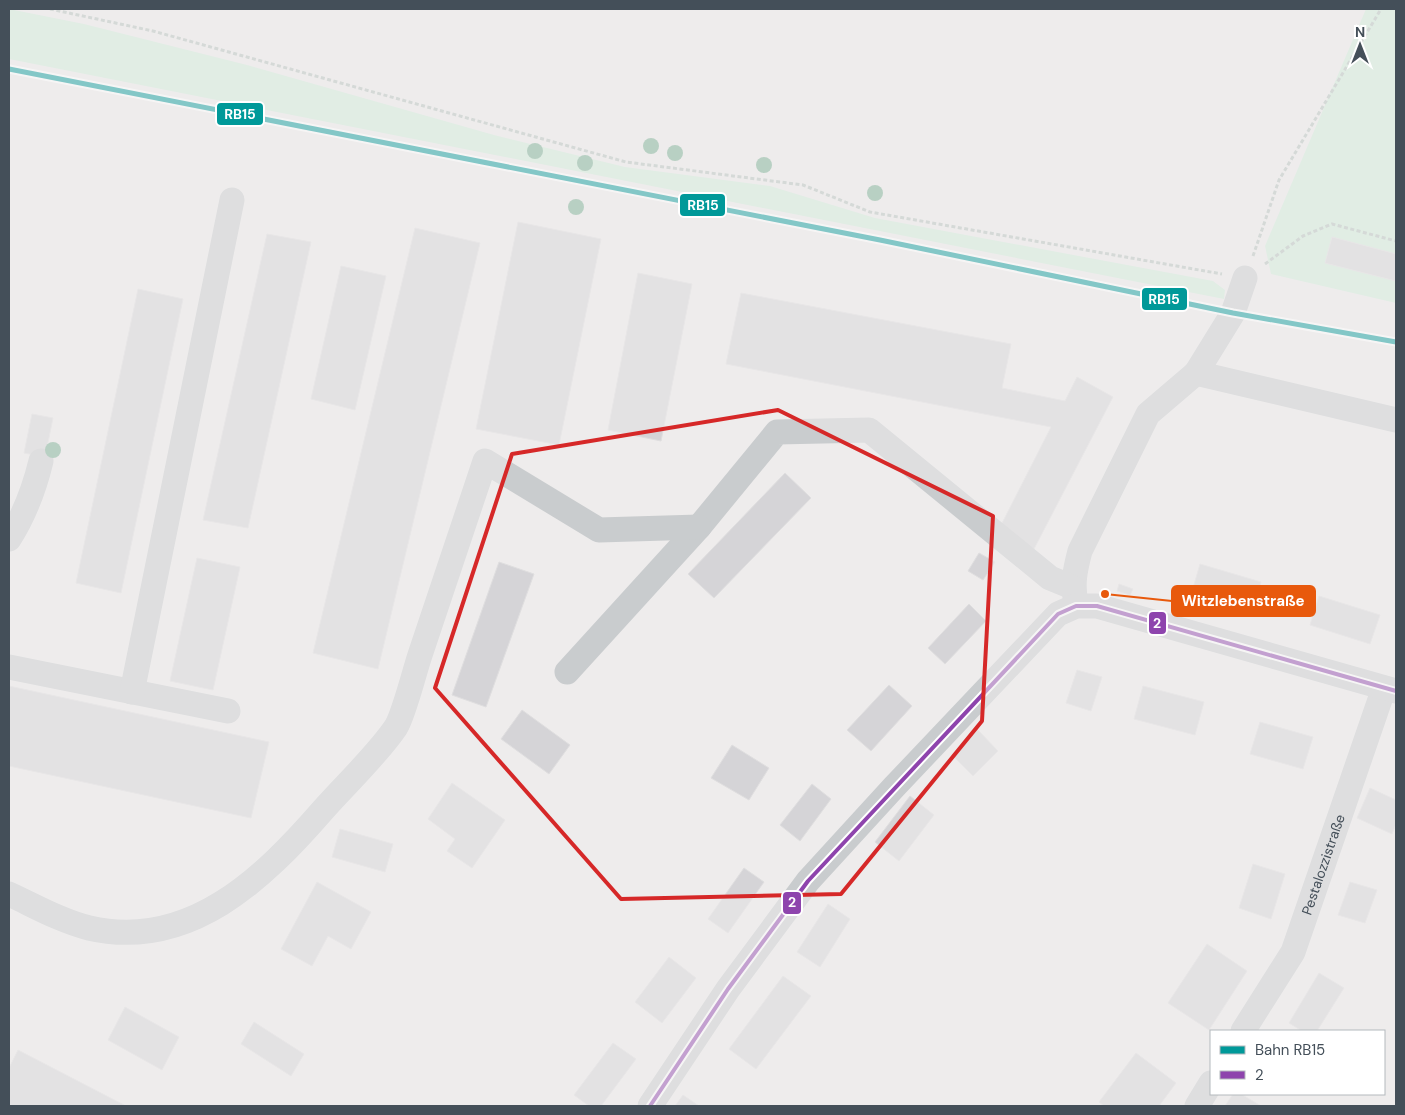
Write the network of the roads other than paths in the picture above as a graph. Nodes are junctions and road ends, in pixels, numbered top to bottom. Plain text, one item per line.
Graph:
1 (232, 200) dead end
2 (1245, 278) road end
3 (1196, 373) junction
4 (1396, 420) edge
5 (40, 461) dead end
6 (699, 527) junction
7 (9, 539) edge
8 (1072, 601) junction
9 (9, 667) edge
10 (567, 672) dead end
11 (1390, 689) edge
12 (132, 692) junction
13 (228, 711) dead end
14 (9, 894) edge
15 (1245, 1030) edge
16 (1210, 1085) edge
17 (650, 1106) edge
18 (1196, 1106) edge

1 - 12 street
2 - 3 street
3 - 4 street
3 - 8 street
5 - 7 street
6 - 8 street
6 - 10 street
6 - 14 street
8 - 11 street
8 - 17 street
9 - 12 street
11 - 15 street, Pestalozzistraße
12 - 13 street
16 - 18 street

